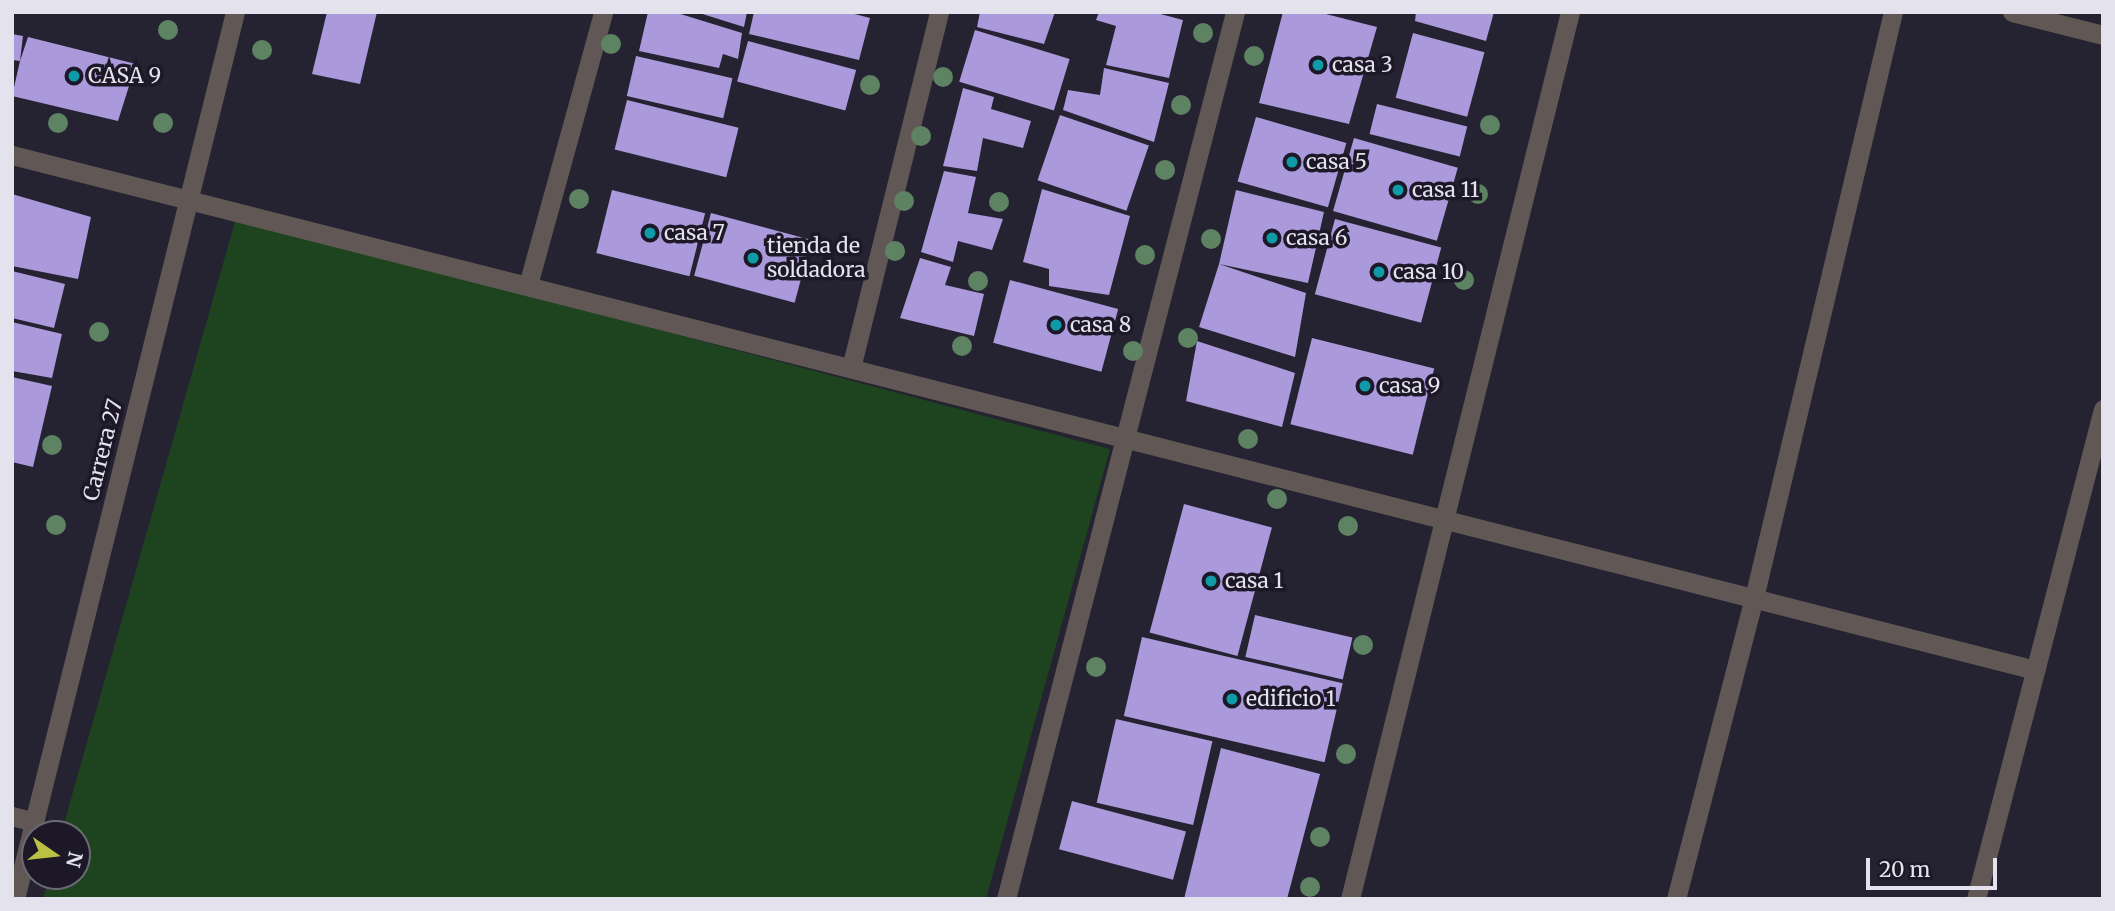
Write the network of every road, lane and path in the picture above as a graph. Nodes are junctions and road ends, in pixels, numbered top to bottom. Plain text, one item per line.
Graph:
1 (235, 12) edge
2 (603, 12) edge
3 (939, 12) edge
4 (1235, 12) edge
5 (1570, 12) edge
6 (1893, 12) edge
7 (2012, 12) edge
8 (2103, 35) edge
9 (12, 155) edge
10 (189, 199) junction
11 (528, 285) junction
12 (851, 368) junction
13 (2103, 409) edge
14 (1124, 439) junction
15 (1444, 519) junction
16 (1754, 598) junction
17 (2035, 670) junction
18 (34, 820) edge
19 (21, 875) edge
20 (15, 899) edge
21 (1006, 899) edge
22 (1349, 899) edge
23 (1676, 899) edge
24 (1976, 899) edge

1 - 10 street, Carrera 27
2 - 11 street
3 - 12 street
4 - 14 street
5 - 15 street
6 - 16 street
7 - 8 street
9 - 10 street
10 - 11 street
10 - 18 street, Carrera 27
11 - 12 street
12 - 14 street
13 - 17 street
14 - 15 street
14 - 21 street
15 - 16 street
15 - 22 street
16 - 17 street
16 - 23 street
17 - 24 street
19 - 20 street, Carrera 27

